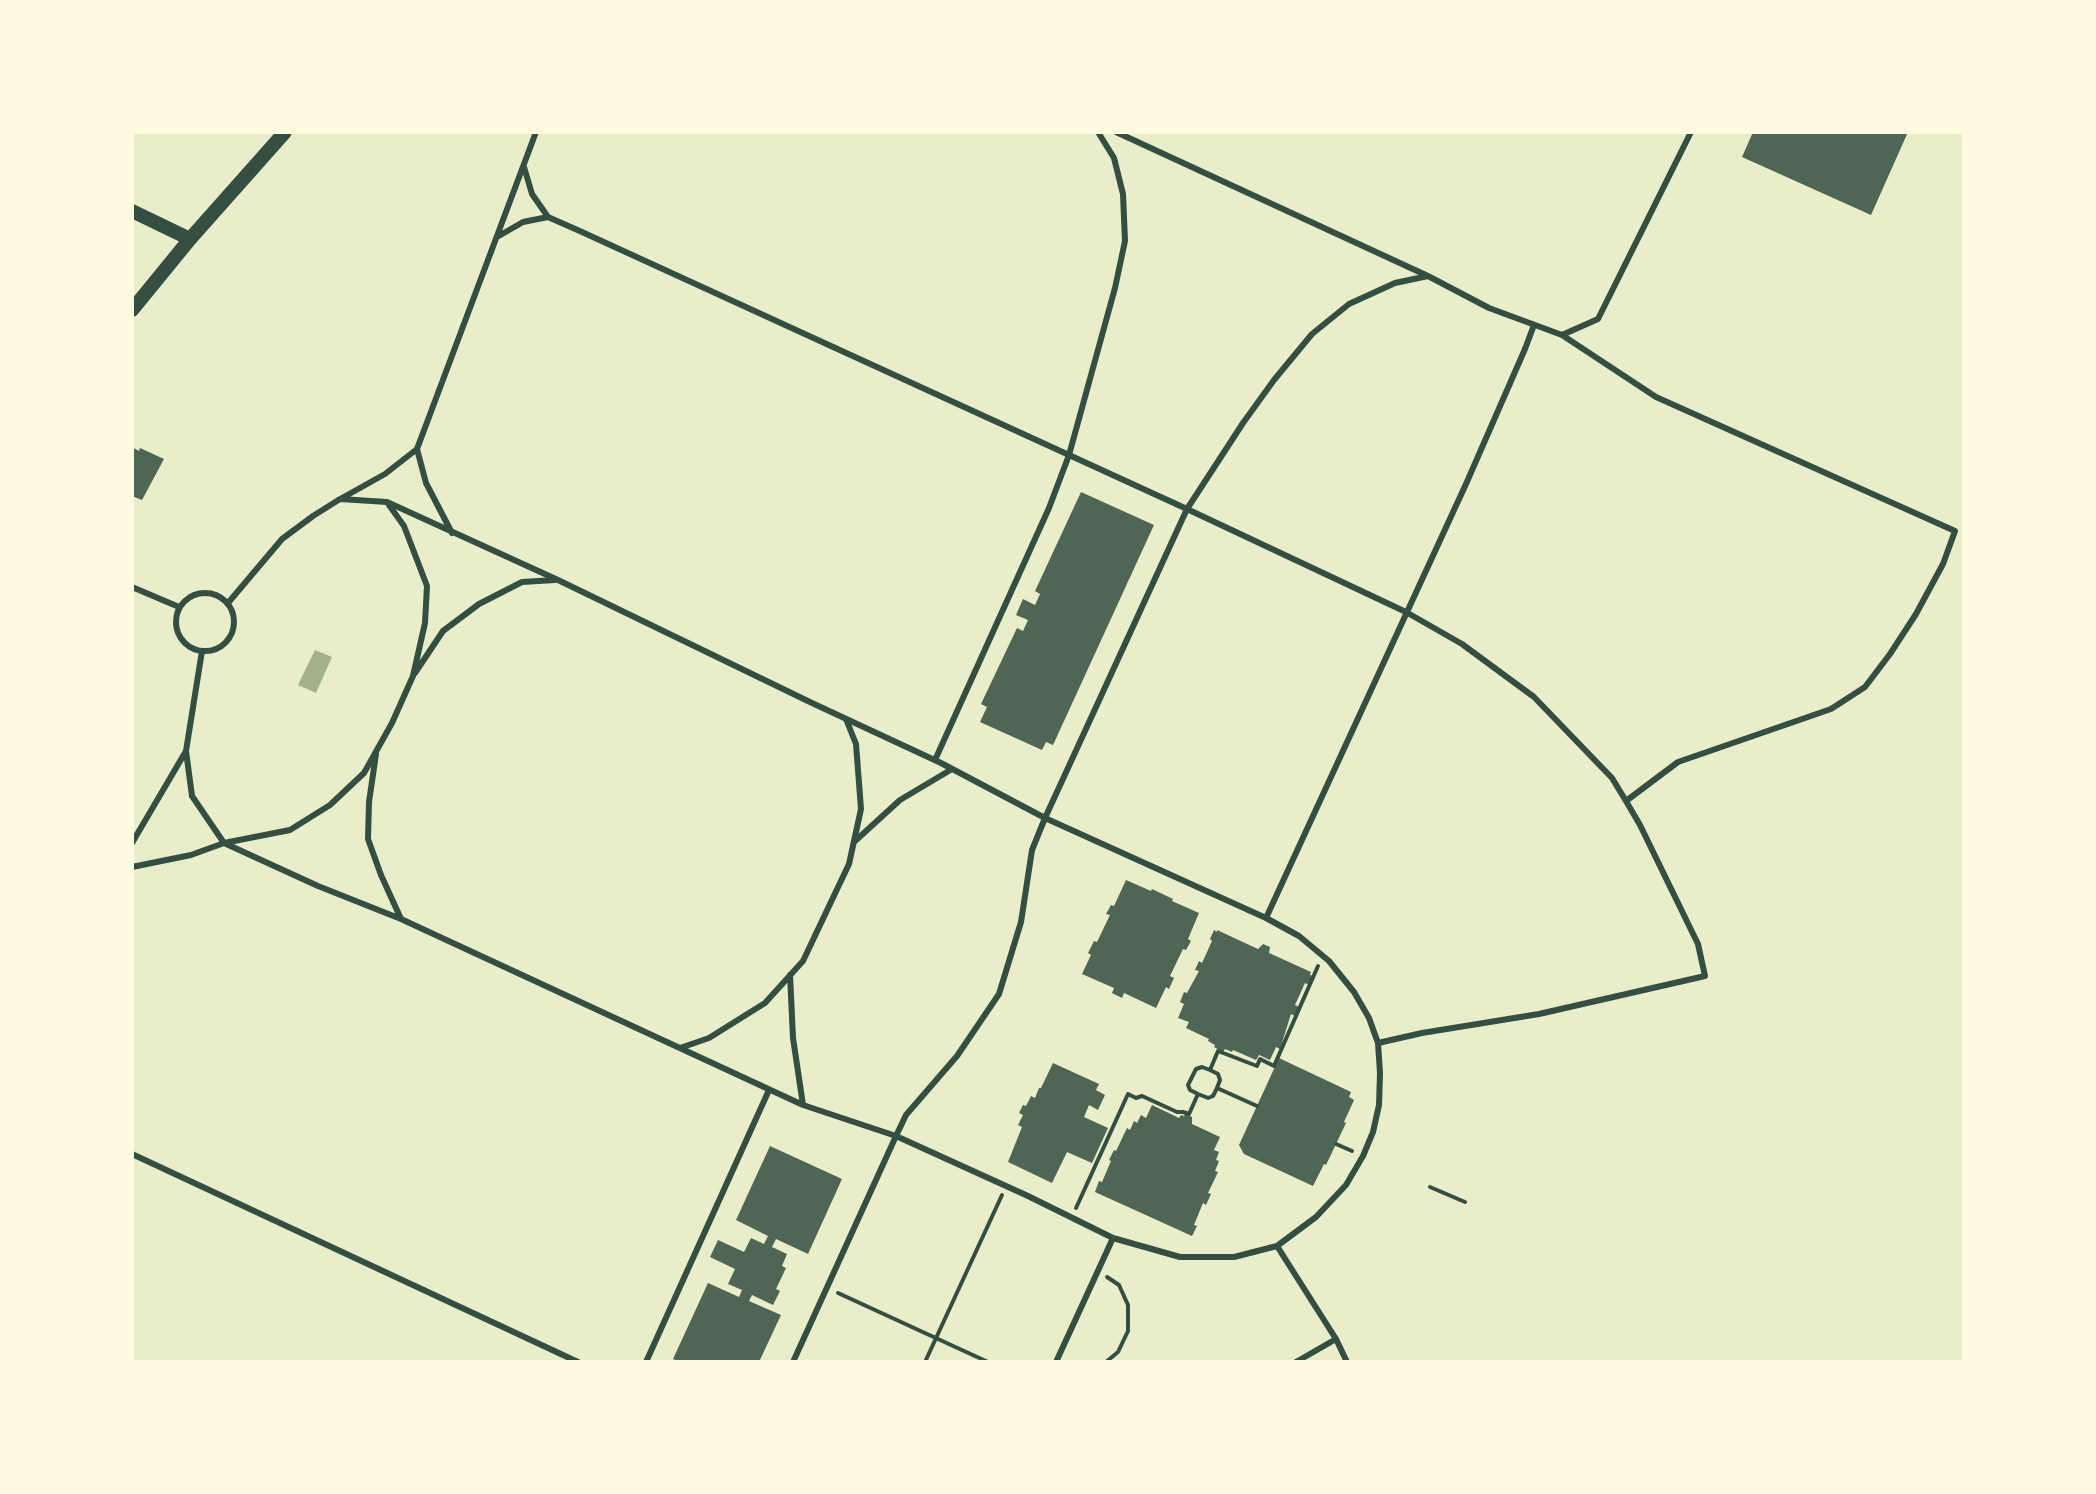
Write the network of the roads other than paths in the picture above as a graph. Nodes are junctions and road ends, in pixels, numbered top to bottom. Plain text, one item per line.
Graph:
1 (285, 132) edge
2 (536, 132) edge
3 (1098, 132) edge
4 (1116, 132) edge
5 (1691, 132) edge
6 (524, 165) junction
7 (132, 211) edge
8 (548, 217) junction
9 (497, 237) junction
10 (190, 239) junction
11 (1428, 276) junction
12 (132, 310) edge
13 (1534, 325) junction
14 (1562, 335) junction
15 (417, 449) junction
16 (1069, 455) junction
17 (340, 499) junction
18 (387, 502) junction
19 (1187, 509) junction
20 (1955, 531) junction
21 (452, 533) junction
22 (1964, 534) edge
23 (558, 580) junction
24 (132, 587) edge
25 (228, 603) junction
26 (179, 607) junction
27 (1406, 612) junction
28 (202, 651) junction
29 (413, 676) junction
30 (846, 719) junction
31 (377, 750) junction
32 (186, 751) junction
33 (935, 760) junction
34 (952, 769) junction
35 (1626, 801) junction
36 (1045, 818) junction
37 (854, 842) junction
38 (132, 843) edge
39 (224, 843) junction
40 (132, 867) edge
41 (1266, 918) junction
42 (401, 919) junction
43 (790, 975) junction
44 (1378, 1043) junction
45 (679, 1049) junction
46 (769, 1090) junction
47 (803, 1105) junction
48 (896, 1136) junction
49 (132, 1154) edge
50 (1113, 1238) junction
51 (1277, 1246) junction
52 (1336, 1339) junction
53 (578, 1362) edge
54 (646, 1362) edge
55 (793, 1362) edge
56 (1056, 1362) edge
57 (1296, 1362) edge
58 (1347, 1362) edge

1 - 10 street
2 - 6 lane
3 - 16 lane
4 - 11 lane
5 - 14 lane
6 - 8 lane
6 - 9 lane
7 - 10 street
8 - 9 lane
8 - 16 lane
9 - 15 lane
10 - 12 street
11 - 13 lane
11 - 19 lane
13 - 14 lane
13 - 27 lane
14 - 20 lane
15 - 17 lane
15 - 21 lane
16 - 19 lane
16 - 33 lane
17 - 18 lane
17 - 25 lane
18 - 21 lane
18 - 29 lane
19 - 27 lane
19 - 36 lane
20 - 22 lane
20 - 35 lane
21 - 23 lane
23 - 29 lane
23 - 30 lane
24 - 26 lane
25 - 26 lane
25 - 28 lane
26 - 28 lane
27 - 35 lane
27 - 41 lane
28 - 32 lane
29 - 31 lane
30 - 33 lane
30 - 37 lane
31 - 39 lane
31 - 42 lane
32 - 38 lane
32 - 39 lane
33 - 34 lane
34 - 36 lane
34 - 37 lane
35 - 44 lane
36 - 41 lane
36 - 48 lane
37 - 43 lane
39 - 40 lane
39 - 42 lane
41 - 44 lane
42 - 45 lane
43 - 45 lane
43 - 47 lane
44 - 51 lane
45 - 46 lane
46 - 47 lane
46 - 54 lane
47 - 48 lane
48 - 50 lane
48 - 55 lane
49 - 53 lane
50 - 51 lane
50 - 56 lane
51 - 52 lane
52 - 57 lane
52 - 58 lane

